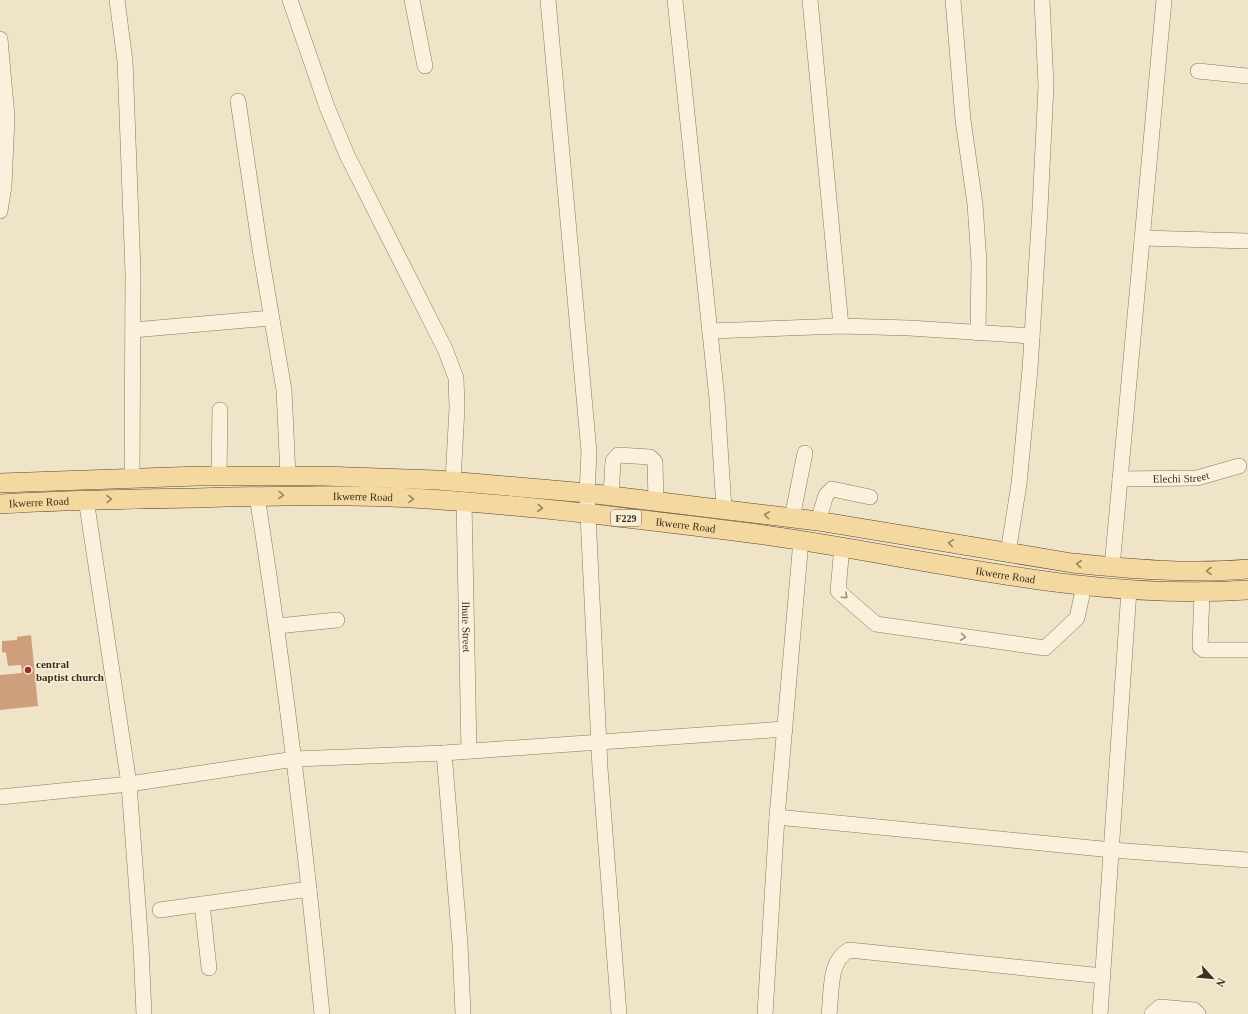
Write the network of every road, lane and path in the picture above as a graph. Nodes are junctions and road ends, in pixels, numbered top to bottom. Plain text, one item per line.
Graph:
1 (117, 0) edge
2 (290, 0) edge
3 (412, 0) edge
4 (548, 0) edge
5 (675, 0) edge
6 (810, 0) edge
7 (953, 0) edge
8 (1042, 0) edge
9 (1164, 0) edge
10 (0, 39) edge
11 (425, 66) dead end
12 (1198, 71) dead end
13 (1248, 76) edge
14 (238, 101) dead end
15 (0, 211) edge
16 (1142, 238) junction
17 (1248, 241) edge
18 (271, 318) junction
19 (841, 326) junction
20 (133, 330) junction
21 (710, 331) junction
22 (978, 333) junction
23 (1032, 336) junction
24 (220, 410) dead end
25 (805, 453) dead end
26 (1239, 466) dead end
27 (220, 476) junction
28 (288, 476) junction
29 (132, 479) junction
30 (1120, 479) junction
31 (454, 481) junction
32 (0, 483) edge
33 (587, 493) junction
34 (257, 496) junction
35 (611, 496) junction
36 (870, 497) dead end
37 (86, 499) junction
38 (656, 501) junction
39 (464, 502) junction
40 (0, 504) edge
41 (724, 509) junction
42 (588, 513) junction
43 (792, 518) junction
44 (818, 521) junction
45 (801, 540) junction
46 (842, 546) junction
47 (1008, 553) junction
48 (1112, 567) junction
49 (1248, 569) edge
50 (1084, 586) junction
51 (1129, 590) junction
52 (1248, 590) edge
53 (1202, 592) junction
54 (337, 620) dead end
55 (277, 626) junction
56 (1247, 650) dead end
57 (785, 728) junction
58 (599, 741) junction
59 (469, 751) junction
60 (444, 753) junction
61 (295, 759) junction
62 (129, 784) junction
63 (0, 797) edge
64 (778, 817) junction
65 (1112, 850) junction
66 (1248, 860) edge
67 (309, 890) junction
68 (202, 904) junction
69 (160, 910) dead end
70 (209, 968) dead end
71 (1103, 976) junction
72 (144, 1014) edge
73 (322, 1014) edge
74 (464, 1014) edge
75 (619, 1014) edge
76 (765, 1014) edge
77 (829, 1014) edge
78 (1100, 1014) edge
79 (1152, 1014) edge
80 (1198, 1014) edge

1 - 20 street
2 - 31 street
3 - 11 street
4 - 33 street
5 - 21 street
6 - 19 street
7 - 22 street
8 - 23 street
9 - 16 street
10 - 15 street
12 - 13 street
14 - 18 street
16 - 17 street
16 - 30 street
18 - 20 street
18 - 28 street
19 - 21 street
19 - 22 street
20 - 29 street
21 - 41 street
22 - 23 street
23 - 47 street
24 - 27 street
25 - 43 street
26 - 30 street, Elechi Street
27 - 28 main road, Ikwerre Road / F229
27 - 29 main road, Ikwerre Road / F229
28 - 31 main road, Ikwerre Road / F229
29 - 32 main road, Ikwerre Road / F229
30 - 48 street
31 - 33 main road, Ikwerre Road / F229
33 - 35 main road, Ikwerre Road / F229
33 - 42 street
37 -> 34 main road, Ikwerre Road / F229
34 -> 39 main road, Ikwerre Road / F229
34 - 55 street
35 - 38 main road, Ikwerre Road / F229
35 - 38 street
36 - 44 street
37 - 40 main road, Ikwerre Road / F229
37 - 62 street
38 - 41 main road, Ikwerre Road / F229
39 -> 42 main road, Ikwerre Road / F229
39 - 59 street, Ihute Street
43 -> 41 main road, Ikwerre Road / F229
42 - 45 main road, Ikwerre Road / F229
42 - 58 street
43 - 44 main road, Ikwerre Road / F229
47 -> 44 main road, Ikwerre Road / F229
45 - 46 main road, Ikwerre Road / F229
45 - 57 street
46 - 50 main road, Ikwerre Road / F229
46 -> 50 street
48 -> 47 main road, Ikwerre Road / F229
49 -> 48 main road, Ikwerre Road / F229
50 - 51 main road, Ikwerre Road / F229
51 - 53 main road, Ikwerre Road / F229
51 - 65 street
52 - 53 main road, Ikwerre Road / F229
53 - 56 street
54 - 55 street
55 - 61 street
57 - 58 street
57 - 64 street
58 - 59 street
58 - 75 street
59 - 60 street
60 - 61 street
60 - 74 street
61 - 62 street
61 - 67 street
62 - 63 street
62 - 72 street
64 - 65 street
64 - 76 street
65 - 66 street
65 - 71 street
67 - 68 street
67 - 73 street
68 - 69 street
68 - 70 street
71 - 77 street
71 - 78 street
79 - 80 street

